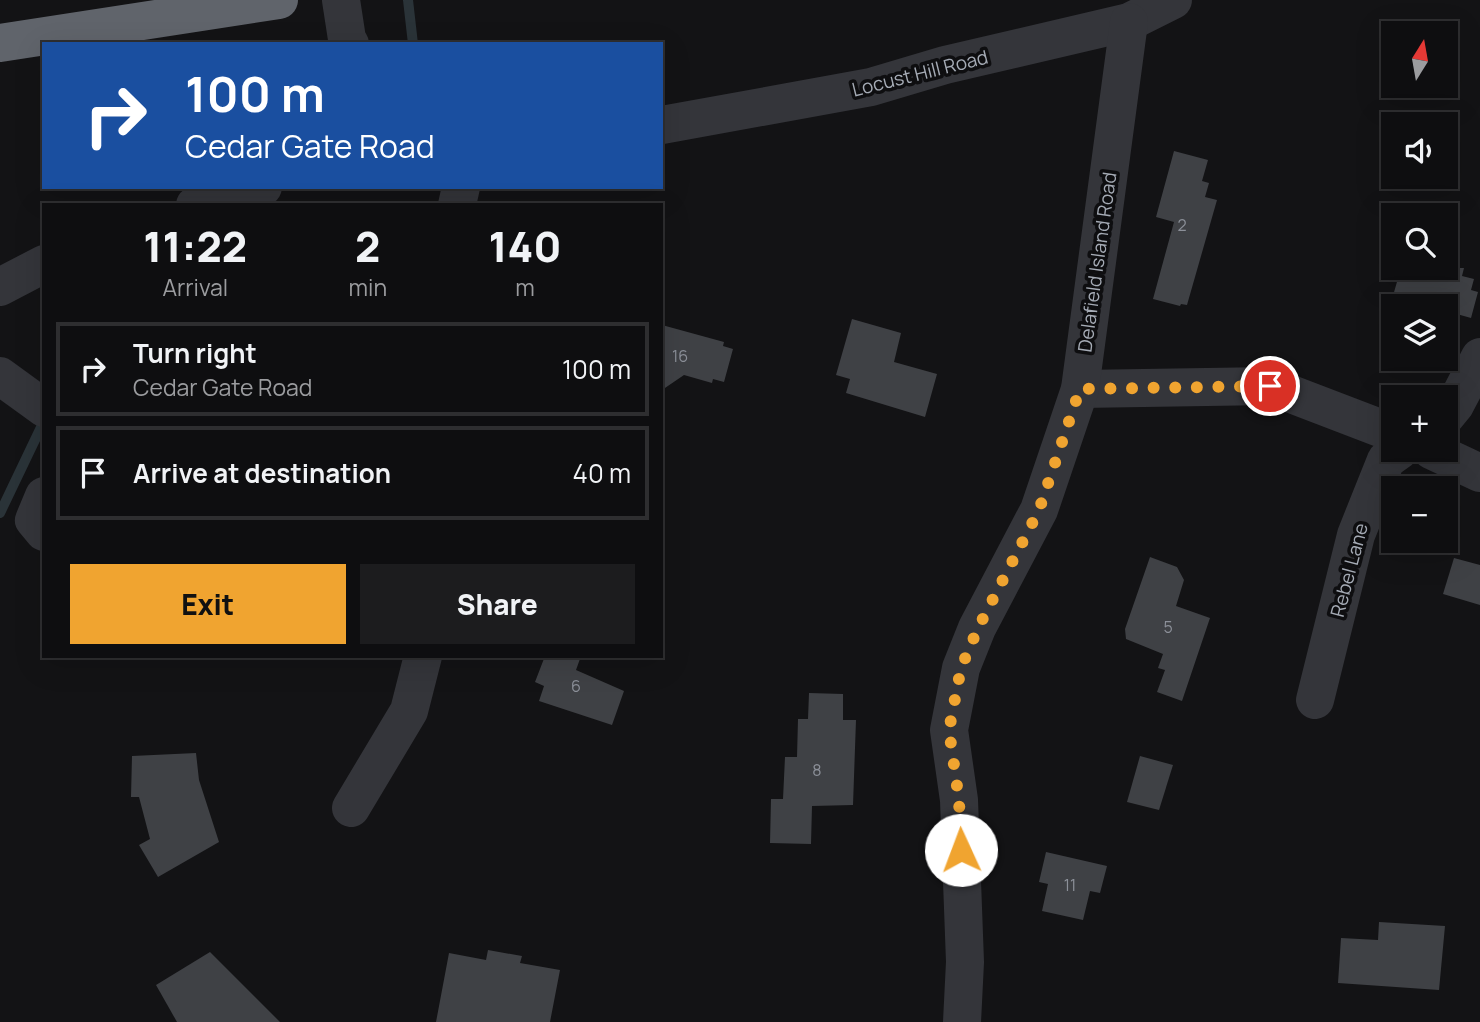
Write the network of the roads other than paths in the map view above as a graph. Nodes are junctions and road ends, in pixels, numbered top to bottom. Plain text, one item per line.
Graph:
1 (279, 0) edge
2 (341, 0) edge
3 (1173, 0) edge
4 (232, 7) junction
5 (1129, 22) junction
6 (87, 42) edge
7 (347, 42) edge
8 (0, 43) edge
9 (42, 52) edge
10 (0, 63) edge
11 (663, 125) edge
12 (254, 189) edge
13 (200, 203) edge
14 (42, 265) edge
15 (0, 287) edge
16 (1480, 357) edge
17 (1080, 389) junction
18 (1458, 399) edge
19 (1381, 428) edge
20 (1385, 462) edge
21 (1457, 462) edge
22 (1480, 473) edge
23 (42, 501) edge
24 (42, 530) edge
25 (422, 658) edge
26 (1315, 700) dead end
27 (351, 808) dead end
28 (962, 1022) edge

1 - 4 highway
2 - 7 street
3 - 5 street, Locust Hill Road
4 - 6 highway
4 - 8 highway
5 - 11 street, Locust Hill Road
5 - 17 street, Delafield Island Road
9 - 10 highway
12 - 13 street
14 - 15 street
16 - 18 street
17 - 19 street
17 - 28 street, Delafield Island Road
20 - 26 street, Rebel Lane
21 - 22 street
23 - 24 street
25 - 27 street

